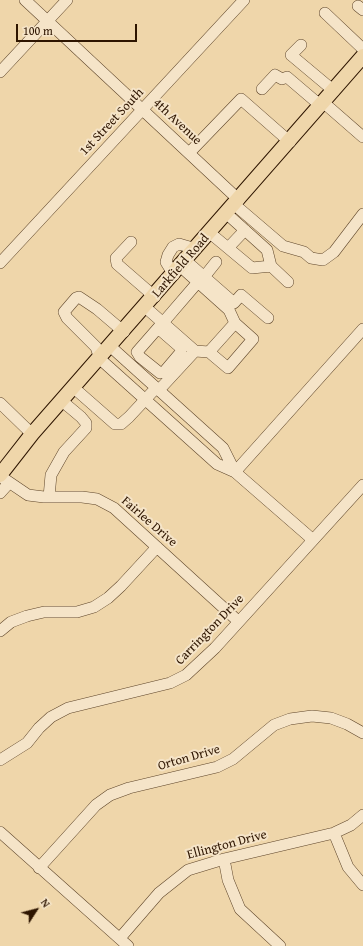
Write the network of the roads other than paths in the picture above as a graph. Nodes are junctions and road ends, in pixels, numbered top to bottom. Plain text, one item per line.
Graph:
1 (25, 0) edge
2 (67, 0) edge
3 (244, 0) edge
4 (325, 13) dead end
5 (47, 21) junction
6 (301, 44) dead end
7 (362, 56) edge
8 (300, 62) junction
9 (0, 72) edge
10 (287, 77) junction
11 (262, 89) dead end
12 (334, 91) junction
13 (322, 104) junction
14 (143, 110) junction
15 (363, 137) edge
16 (290, 142) junction
17 (189, 153) junction
18 (233, 206) junction
19 (363, 214) edge
20 (245, 230) junction
21 (210, 233) junction
22 (131, 242) dead end
23 (228, 248) junction
24 (196, 249) junction
25 (216, 262) dead end
26 (0, 263) edge
27 (270, 266) junction
28 (180, 267) junction
29 (201, 280) junction
30 (288, 282) dead end
31 (150, 302) junction
32 (268, 318) dead end
33 (235, 322) junction
34 (160, 325) junction
35 (363, 329) edge
36 (124, 332) junction
37 (111, 347) junction
38 (195, 351) junction
39 (209, 352) junction
40 (100, 359) junction
41 (74, 388) junction
42 (157, 389) junction
43 (145, 400) junction
44 (62, 401) junction
45 (0, 404) edge
46 (32, 434) junction
47 (235, 472) junction
48 (3, 478) edge
49 (363, 485) edge
50 (0, 493) edge
51 (49, 497) junction
52 (312, 539) junction
53 (157, 547) junction
54 (238, 621) junction
55 (0, 631) edge
56 (363, 733) edge
57 (0, 760) edge
58 (363, 815) edge
59 (0, 832) edge
60 (334, 833) junction
61 (224, 859) junction
62 (39, 868) junction
63 (363, 886) edge
64 (120, 938) junction
65 (128, 946) edge
66 (280, 946) edge

1 - 5 street, 4th Avenue
2 - 5 street
3 - 14 street, 1st Street South
4 - 7 street
5 - 9 street
5 - 14 street, 4th Avenue
6 - 8 street
7 - 12 main road, Larkfield Road
8 - 10 street
8 - 12 street
10 - 11 street
10 - 13 street
12 - 13 main road, Larkfield Road
13 - 15 street
13 - 16 main road, Larkfield Road
14 - 17 street, 4th Avenue
14 - 26 street, 1st Street South
16 - 17 street
16 - 18 main road, Larkfield Road
17 - 18 street, 4th Avenue
18 - 19 street
18 - 20 street
18 - 21 main road, Larkfield Road
20 - 23 street
20 - 27 street
21 - 23 street
21 - 24 main road, Larkfield Road
22 - 31 street
23 - 27 street
24 - 28 main road, Larkfield Road
24 - 28 street
25 - 29 street
27 - 30 street
28 - 29 street
28 - 31 main road, Larkfield Road
29 - 32 street
29 - 33 street
29 - 34 street
31 - 34 street
31 - 36 main road, Larkfield Road
33 - 39 street
33 - 39 street
34 - 38 street
35 - 47 street
36 - 37 main road, Larkfield Road
36 - 40 street
37 - 40 main road, Larkfield Road
37 - 42 street
38 - 39 street
38 - 42 street
40 - 41 main road, Larkfield Road
40 - 43 street
41 - 43 street
41 - 44 main road, Larkfield Road
42 - 43 street
42 - 47 street
43 - 47 street
44 - 46 main road, Larkfield Road
44 - 51 street
45 - 46 street
46 - 48 main road, Larkfield Road
47 - 52 street
48 - 50 street
48 - 51 street, Fairlee Drive
49 - 52 street, Carrington Drive
51 - 53 street, Fairlee Drive
52 - 54 street, Carrington Drive
53 - 54 street, Fairlee Drive
53 - 55 street
54 - 57 street, Carrington Drive
56 - 62 street, Orton Drive
58 - 60 street, Ellington Drive
59 - 62 street
60 - 61 street, Ellington Drive
60 - 63 street
61 - 64 street, Ellington Drive
61 - 66 street
62 - 64 street
64 - 65 street

